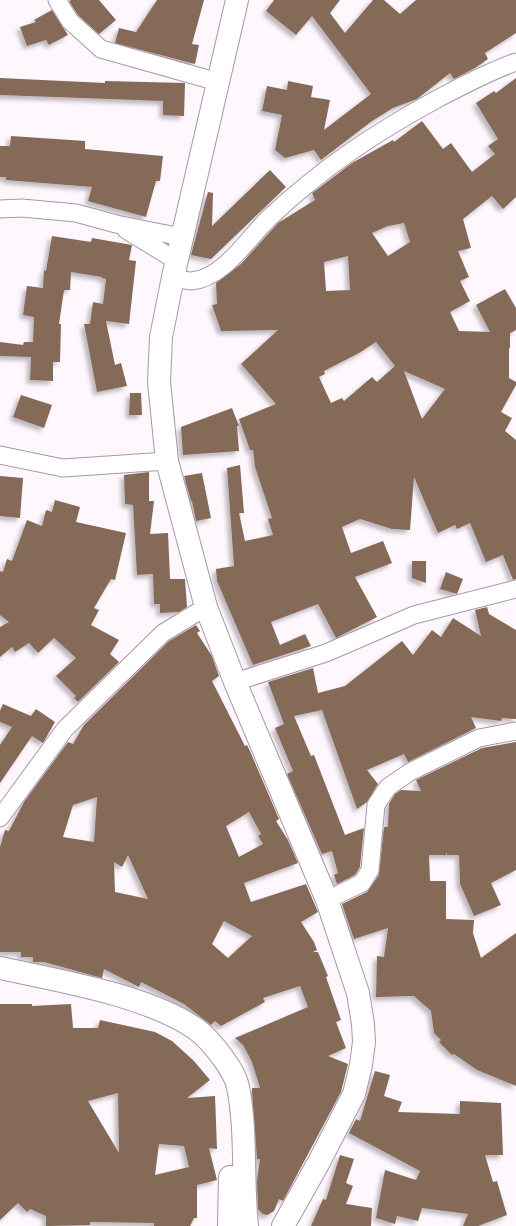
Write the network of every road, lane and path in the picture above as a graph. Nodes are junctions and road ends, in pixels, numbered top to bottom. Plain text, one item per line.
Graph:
1 (57, 0) edge
2 (237, 0) edge
3 (516, 62) edge
4 (218, 82) junction
5 (0, 209) edge
6 (116, 224) junction
7 (182, 237) junction
8 (175, 269) junction
9 (0, 455) edge
10 (167, 461) junction
11 (516, 588) edge
12 (206, 607) junction
13 (235, 682) junction
14 (516, 731) edge
15 (0, 818) edge
16 (327, 900) junction
17 (0, 968) edge
18 (0, 979) edge
19 (282, 1224) edge
20 (243, 1226) edge

1 - 4 street
2 - 4 street
3 - 8 street
4 - 7 street
5 - 6 street
6 - 7 street
6 - 8 street
7 - 8 street
8 - 10 street
9 - 10 street
10 - 12 street
11 - 13 street
12 - 13 street
12 - 15 street
13 - 16 street
14 - 16 street
16 - 19 street
17 - 20 street
18 - 20 street

